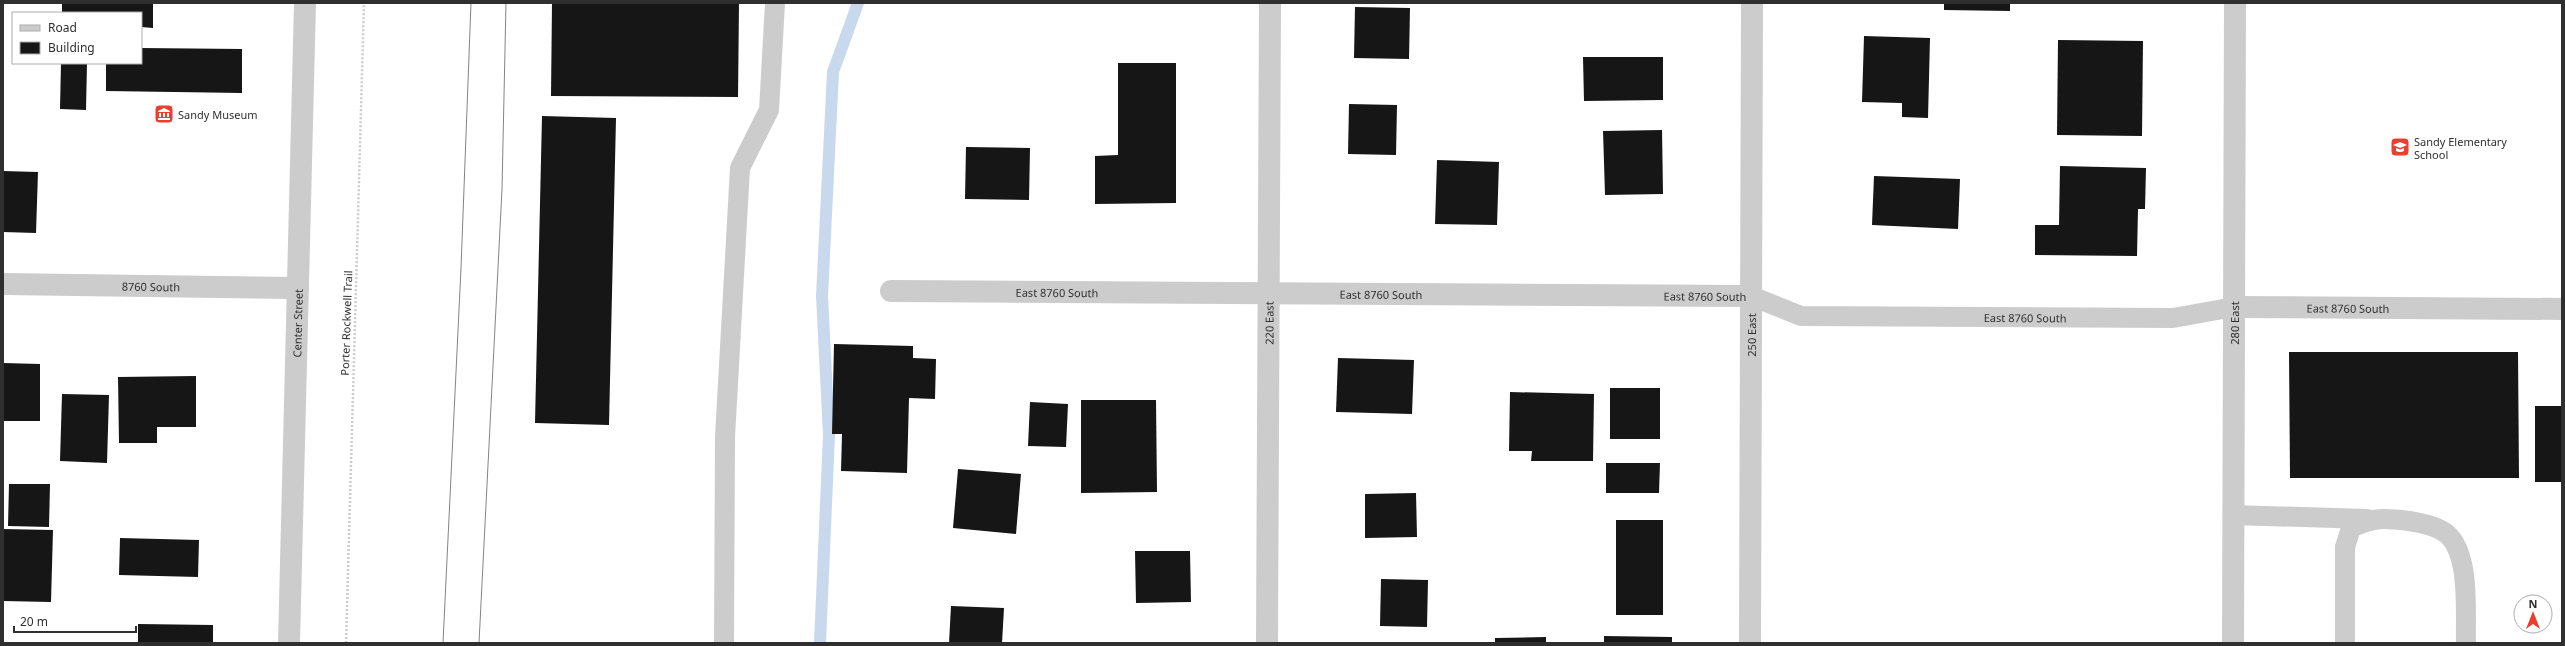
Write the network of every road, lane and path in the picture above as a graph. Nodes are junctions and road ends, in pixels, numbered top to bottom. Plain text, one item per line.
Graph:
1 (304, 3) edge
2 (364, 3) edge
3 (775, 3) edge
4 (1270, 3) edge
5 (1752, 3) edge
6 (2235, 3) edge
7 (3, 284) edge
8 (298, 288) junction
9 (891, 290) dead end
10 (1270, 294) junction
11 (1751, 296) junction
12 (2234, 308) junction
13 (2562, 309) edge
14 (2234, 515) junction
15 (2369, 519) junction
16 (289, 643) edge
17 (346, 643) edge
18 (724, 643) edge
19 (1267, 643) edge
20 (1750, 643) edge
21 (2233, 643) edge
22 (2345, 643) edge
23 (2466, 643) edge

1 - 8 street, Center Street
2 - 17 path, Porter Rockwell Trail
3 - 18 lane
4 - 10 street, 220 East
5 - 11 street, 250 East
6 - 12 street, 280 East
7 - 8 street, 8760 South
8 - 16 street, Center Street
9 - 10 street, East 8760 South
10 - 11 street, East 8760 South
10 - 19 street, 220 East
11 - 12 lane, East 8760 South
11 - 20 street, 250 East
12 - 13 street, East 8760 South
12 - 14 street, 280 East
14 - 15 lane
14 - 21 street, 280 East
15 - 22 lane
15 - 23 lane

